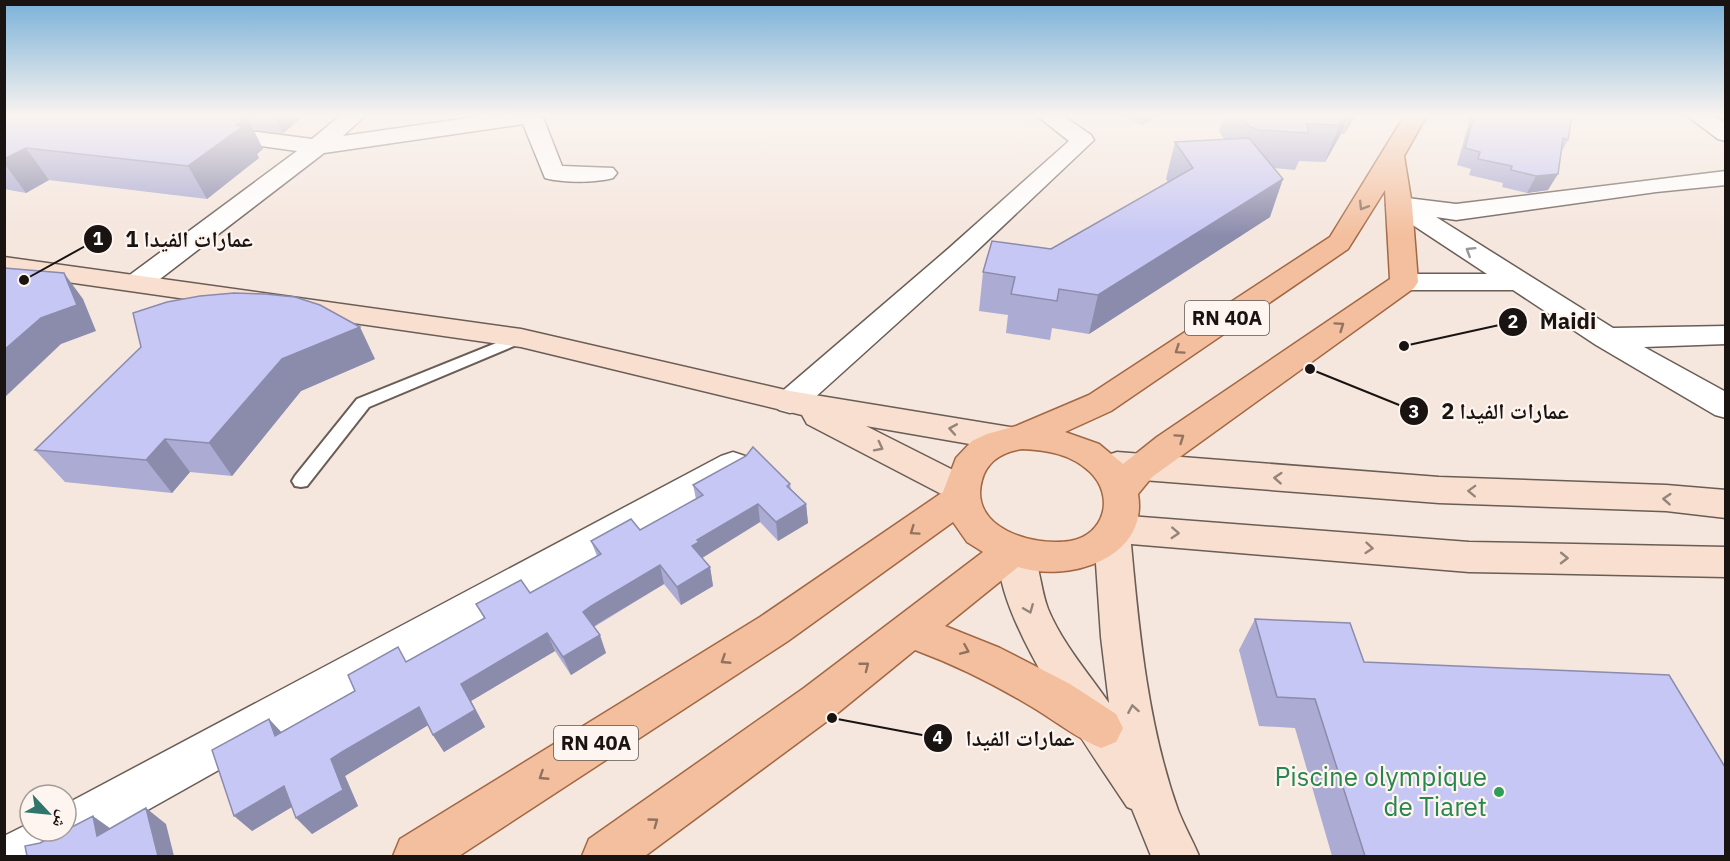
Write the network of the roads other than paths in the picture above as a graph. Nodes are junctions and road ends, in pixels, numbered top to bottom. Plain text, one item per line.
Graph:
1 (306, 155) edge
2 (546, 155) edge
3 (1066, 155) edge
4 (1393, 156) joint
5 (605, 173) dead end
6 (1725, 178) edge
7 (1399, 206) junction
8 (4, 265) edge
9 (1404, 282) junction
10 (1520, 282) junction
11 (137, 283) junction
12 (1725, 335) edge
13 (521, 338) junction
14 (1607, 338) junction
15 (790, 402) junction
16 (1725, 407) edge
17 (1016, 438) junction
18 (735, 464) edge
19 (1121, 474) junction
20 (301, 481) dead end
21 (961, 493) junction
22 (1725, 504) edge
23 (1114, 531) junction
24 (1014, 552) junction
25 (1725, 562) edge
26 (909, 631) junction
27 (1101, 728) junction
28 (1154, 807) junction
29 (78, 822) edge
30 (40, 843) edge
31 (16, 856) edge
32 (417, 856) edge
33 (606, 856) edge
34 (1175, 856) edge

1 - 11 street
2 - 5 street
3 - 15 street
4 - 7 main road
4 -> 17 main road, RN 40A
6 - 7 street
7 - 9 main road
10 -> 7 street
8 - 11 main road
9 - 10 street
19 -> 9 main road
10 - 14 street
11 - 13 main road
12 - 14 street
13 - 15 main road
13 - 20 lane
14 - 16 street
17 -> 15 main road
15 -> 21 main road
17 - 19 main road
17 - 21 main road
18 - 29 street
22 -> 19 main road
19 - 23 main road
21 - 24 main road
21 -> 32 main road, RN 40A
23 - 24 main road
23 -> 25 main road
28 -> 23 main road
24 - 26 main road
24 -> 27 main road
26 -> 27 main road
33 -> 26 main road
27 - 28 main road
28 - 34 main road
30 - 31 street

